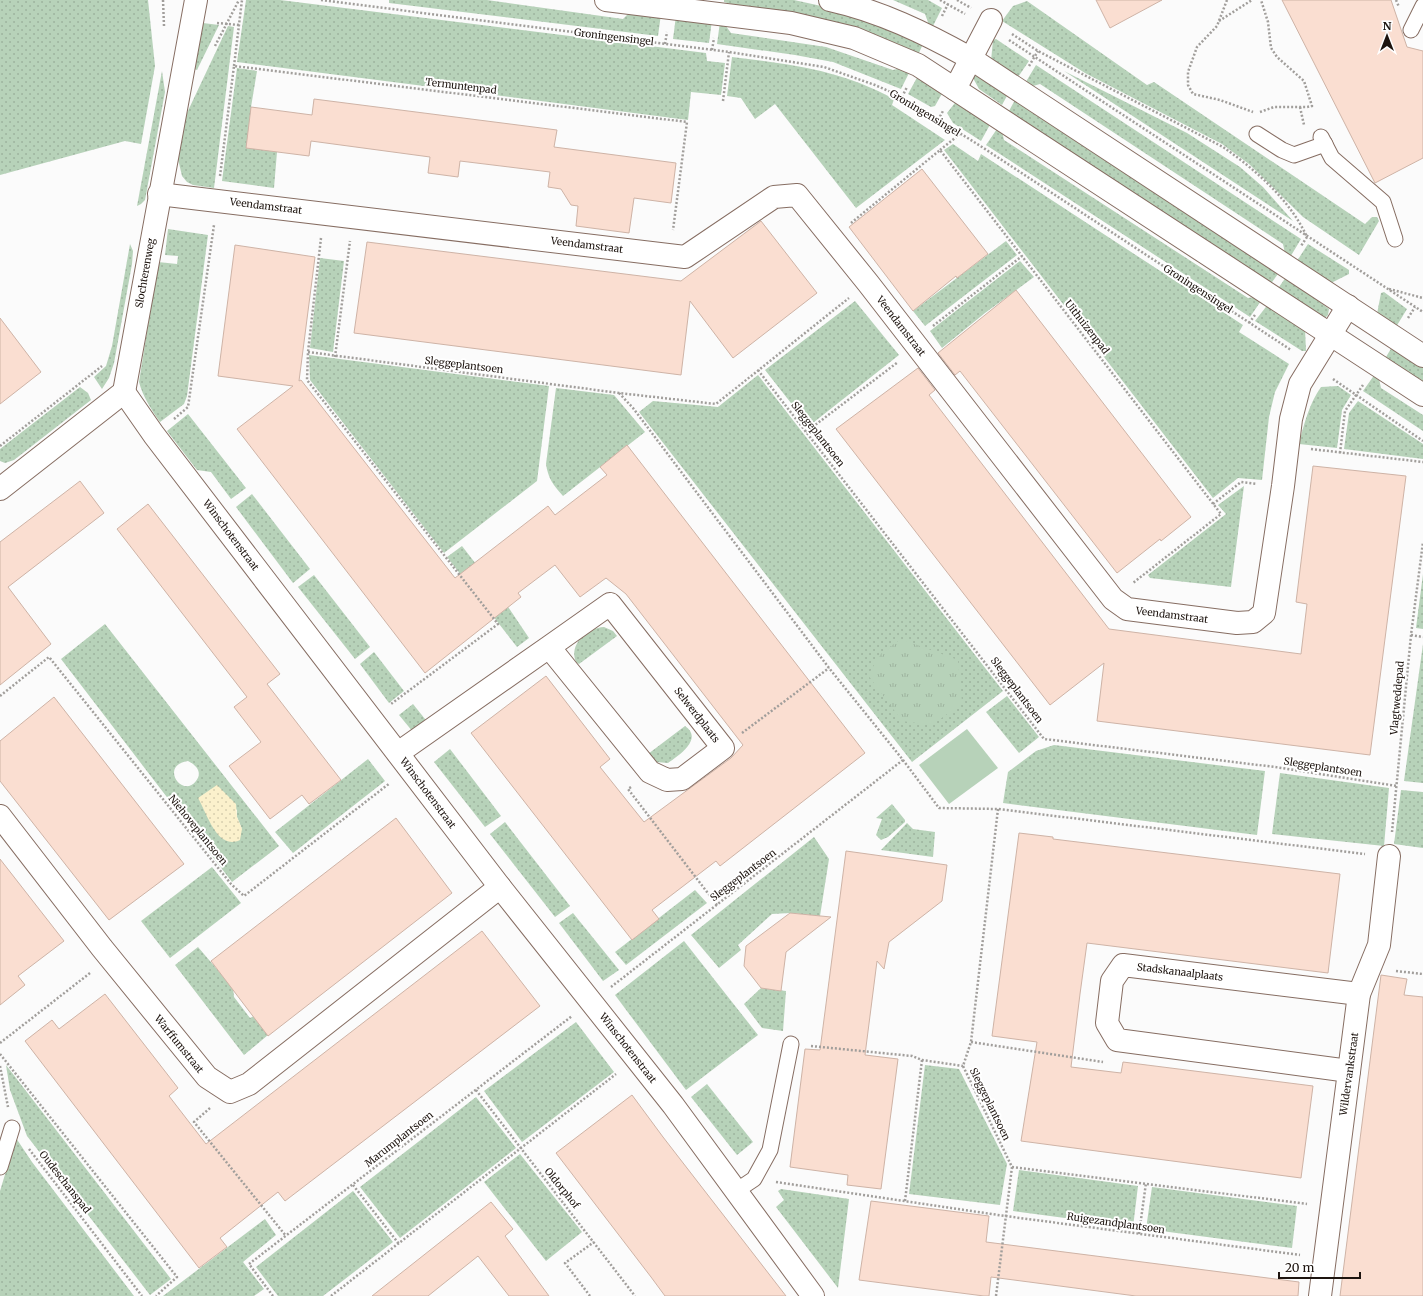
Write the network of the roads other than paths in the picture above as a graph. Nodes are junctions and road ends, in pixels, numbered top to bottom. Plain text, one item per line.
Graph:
1 (196, 0) edge
2 (606, 0) edge
3 (830, 0) edge
4 (671, 4) edge
5 (1423, 6) edge
6 (989, 23) road end
7 (1411, 30) dead end
8 (970, 58) junction
9 (955, 89) junction
10 (1257, 134) dead end
11 (159, 194) junction
12 (1395, 239) dead end
13 (1348, 306) junction
14 (1330, 335) junction
15 (1423, 356) edge
16 (124, 392) junction
17 (1423, 395) edge
18 (0, 489) edge
19 (549, 647) junction
20 (404, 761) junction
21 (0, 816) edge
22 (1390, 856) road end
23 (500, 887) junction
24 (1359, 994) junction
25 (790, 1044) road end
26 (1349, 1071) junction
27 (12, 1128) road end
28 (0, 1167) edge
29 (745, 1185) junction
30 (813, 1296) edge
31 (1320, 1296) edge

1 - 11 street, Slochterenweg
2 - 4 street
3 - 8 street
4 - 9 street
5 - 7 lane
6 - 8 street
8 - 9 street
8 - 13 street
9 - 14 street
10 - 12 lane
11 - 14 street, Veendamstraat
11 - 16 street, Slochterenweg
13 - 14 street, Veendamstraat
13 - 15 street
14 - 17 street
16 - 18 street
16 - 20 street, Winschotenstraat
19 - 19 street, Selwerdplaats
19 - 20 street, Selwerdplaats
20 - 23 street, Winschotenstraat
21 - 23 street, Warffumstraat
22 - 24 street, Wildervankstraat
23 - 29 street, Winschotenstraat
24 - 26 street, Wildervankstraat
24 - 26 street, Stadskanaalplaats
25 - 29 lane
26 - 31 street, Wildervankstraat
27 - 28 lane
29 - 30 street, Winschotenstraat

